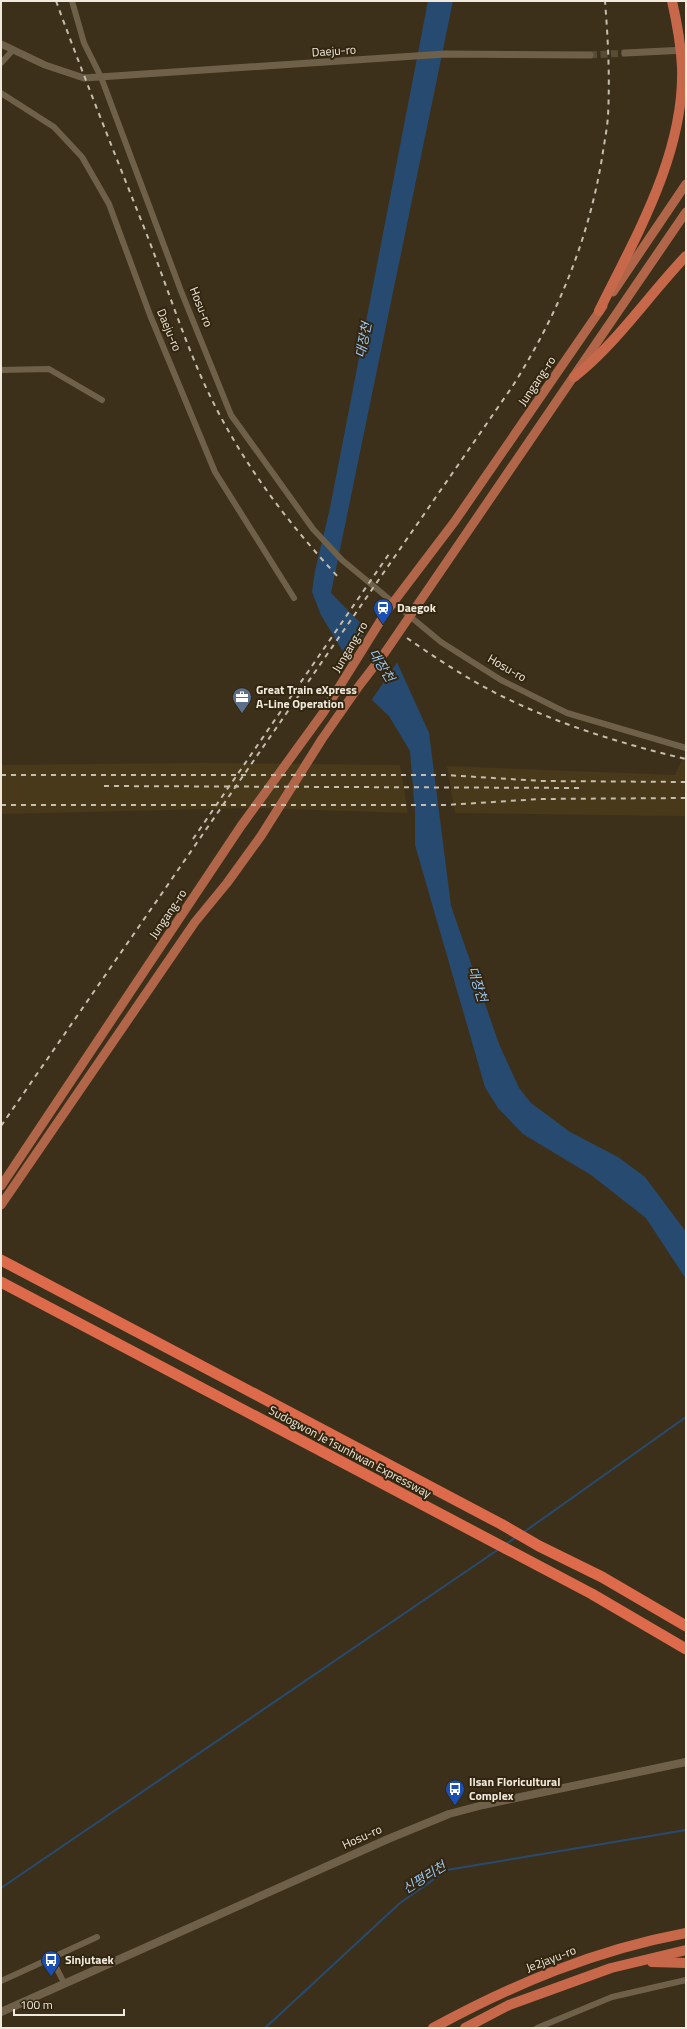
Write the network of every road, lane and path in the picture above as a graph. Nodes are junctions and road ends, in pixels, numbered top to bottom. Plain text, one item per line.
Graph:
1 (72, 1) edge
2 (672, 1) edge
3 (1, 44) edge
4 (13, 50) junction
5 (686, 50) edge
6 (625, 53) tunnel mouth
7 (590, 55) tunnel mouth
8 (1, 63) edge
9 (101, 77) junction
10 (1, 94) edge
11 (686, 184) edge
12 (686, 212) edge
13 (686, 256) edge
14 (599, 311) junction
15 (1, 370) edge
16 (574, 377) junction
17 (102, 400) dead end
18 (294, 598) dead end
19 (686, 748) edge
20 (1, 1186) edge
21 (1, 1205) edge
22 (1, 1260) edge
23 (1, 1282) edge
24 (686, 1626) edge
25 (686, 1649) edge
26 (686, 1762) edge
27 (686, 1934) edge
28 (97, 1938) dead end
29 (686, 1950) edge
30 (52, 1959) junction
31 (640, 1961) junction
32 (686, 1963) edge
33 (686, 1980) edge
34 (1, 1981) edge
35 (64, 1983) junction
36 (1, 2012) edge
37 (433, 2028) edge
38 (464, 2028) edge
39 (537, 2028) edge

1 - 9 street, Hosu-ro
2 - 14 highway
3 - 4 street, Daeju-ro
4 - 8 street
4 - 9 street, Daeju-ro
5 - 6 street
7 - 9 street, Daeju-ro
9 - 19 street, Hosu-ro
10 - 18 street, Daeju-ro
11 - 14 main road, Jungang-ro
12 - 16 main road
13 - 16 highway
14 - 20 main road, Jungang-ro
15 - 17 street
16 - 21 main road
22 - 24 highway, Sudogwon Je1sunhwan Expressway
23 - 25 highway, Sudogwon Je1sunhwan Expressway
26 - 35 main road, Hosu-ro
27 - 37 highway, Je2jayu-ro
28 - 30 street
29 - 31 highway
30 - 34 street
30 - 35 street
31 - 32 highway
31 - 38 highway
33 - 39 street
35 - 36 main road, Hosu-ro

